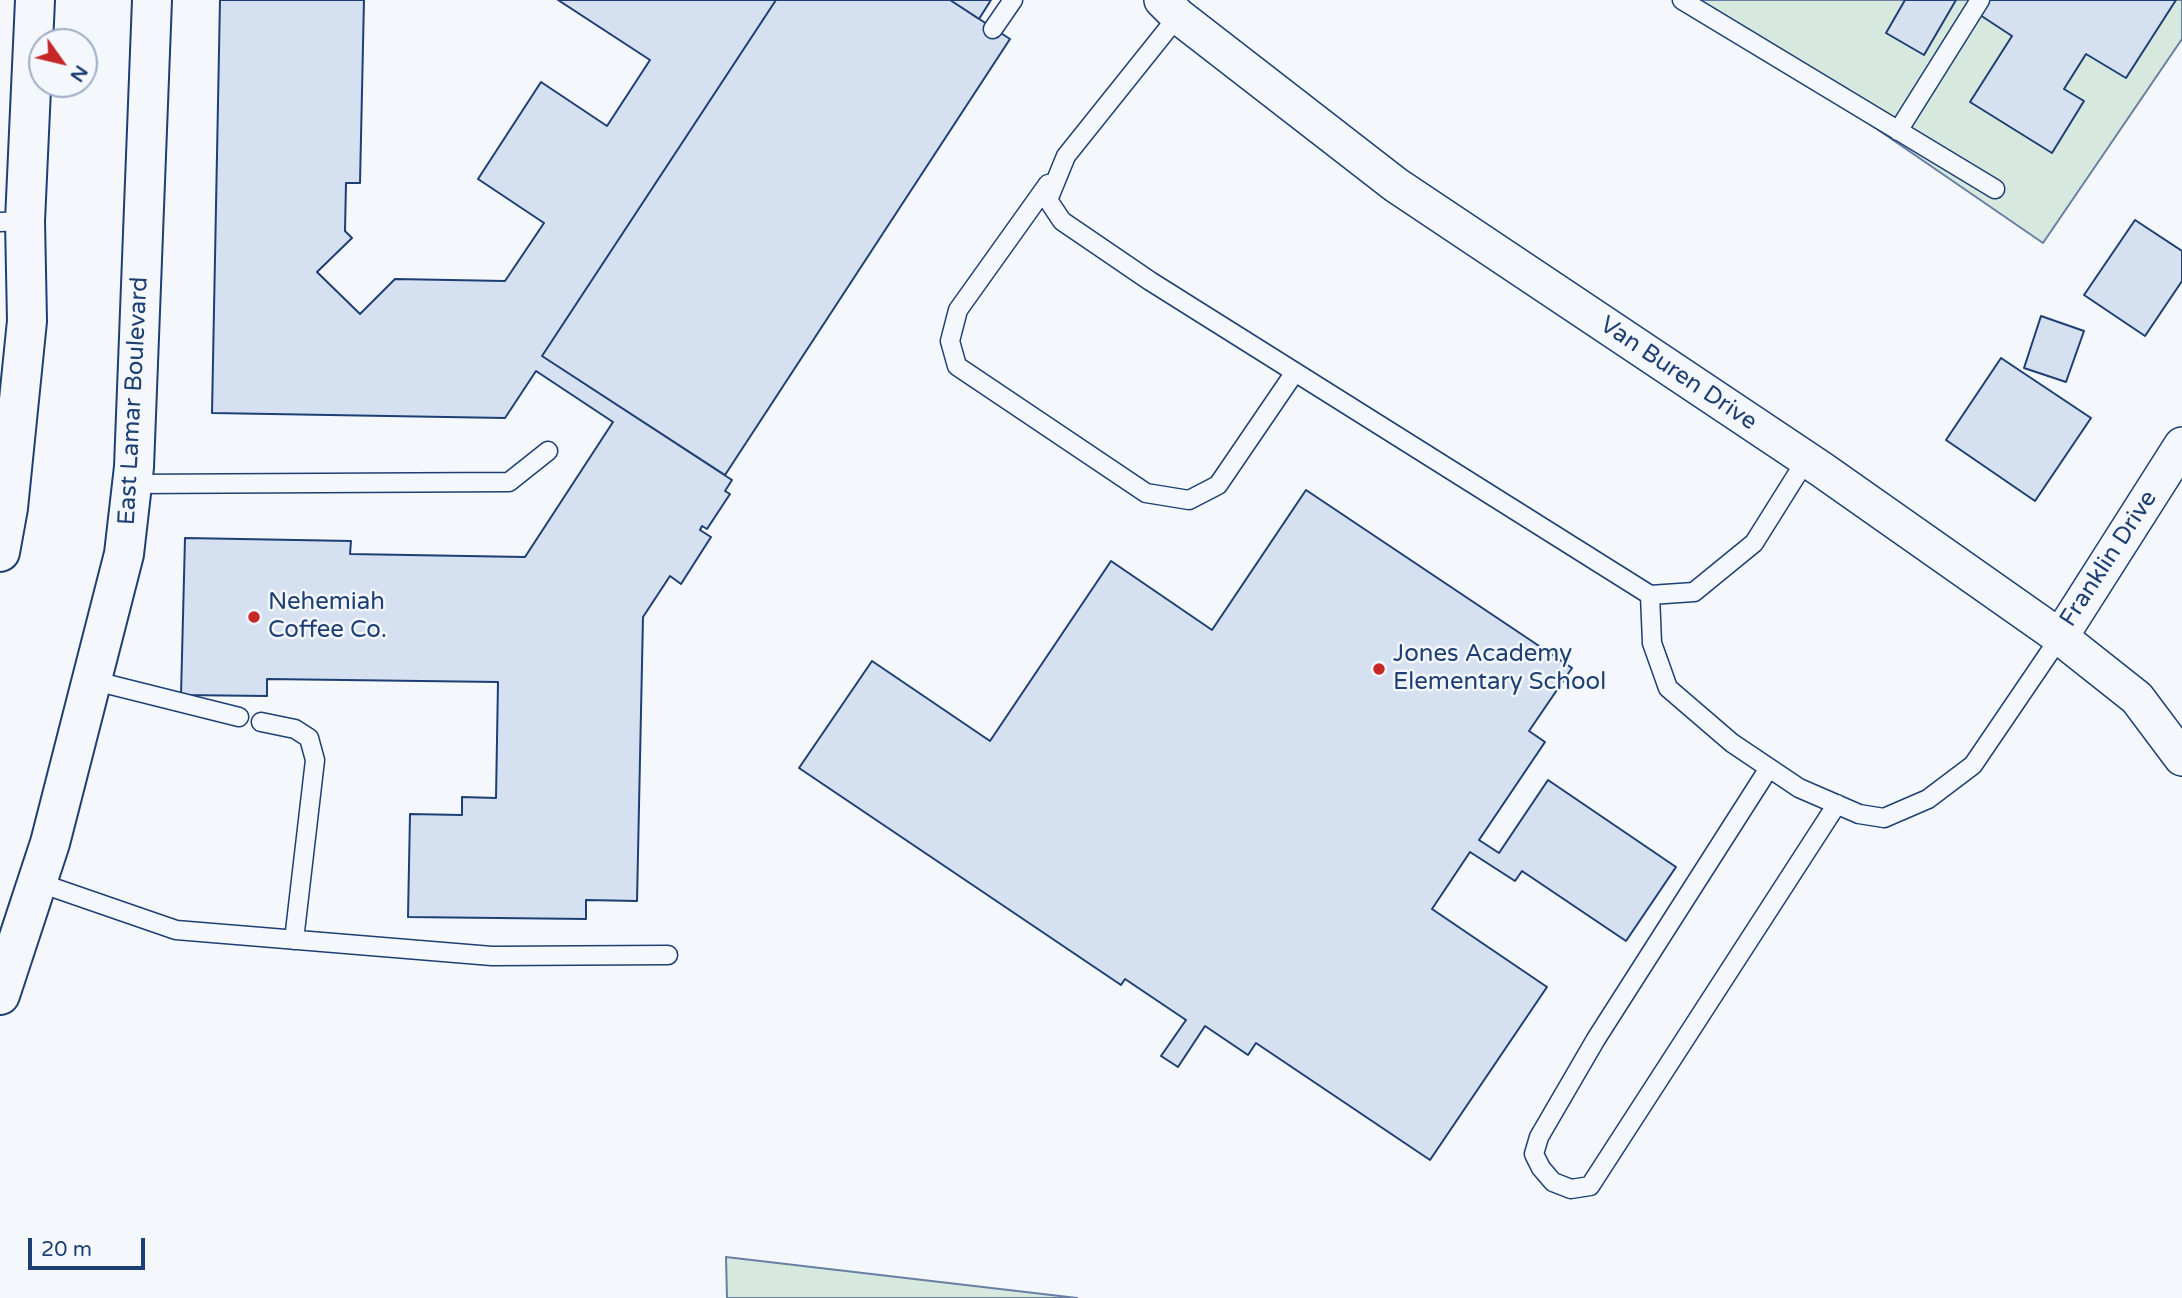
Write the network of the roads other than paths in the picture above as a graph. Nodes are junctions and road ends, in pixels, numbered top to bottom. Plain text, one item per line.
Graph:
1 (35, 0) edge
2 (152, 0) edge
3 (1013, 0) edge
4 (1682, 0) edge
5 (1980, 0) edge
6 (1170, 8) edge
7 (993, 29) dead end
8 (1898, 131) junction
9 (1065, 160) junction
10 (1996, 189) dead end
11 (13, 222) edge
12 (1295, 372) junction
13 (2182, 445) edge
14 (548, 451) dead end
15 (1806, 460) junction
16 (132, 484) junction
17 (0, 552) edge
18 (1650, 595) junction
19 (2060, 637) junction
20 (91, 680) junction
21 (239, 717) dead end
22 (261, 722) dead end
23 (2182, 758) edge
24 (1769, 768) junction
25 (1837, 804) junction
26 (37, 882) junction
27 (295, 940) junction
28 (668, 955) dead end
29 (0, 995) edge

1 - 11 main road
2 - 16 main road, East Lamar Boulevard
3 - 7 lane
4 - 8 lane
5 - 8 lane
6 - 9 lane
6 - 15 street, Van Buren Drive
8 - 10 lane
9 - 12 lane
9 - 12 lane
11 - 17 main road
12 - 18 lane
13 - 19 street, Franklin Drive
14 - 16 lane
15 - 18 lane
15 - 19 street, Van Buren Drive
16 - 20 main road, East Lamar Boulevard
18 - 24 lane
19 - 23 street, Van Buren Drive
19 - 25 lane
20 - 21 lane
20 - 26 main road, East Lamar Boulevard
22 - 27 lane
24 - 25 lane
24 - 25 lane
26 - 27 lane
26 - 29 main road, East Lamar Boulevard
27 - 28 lane

